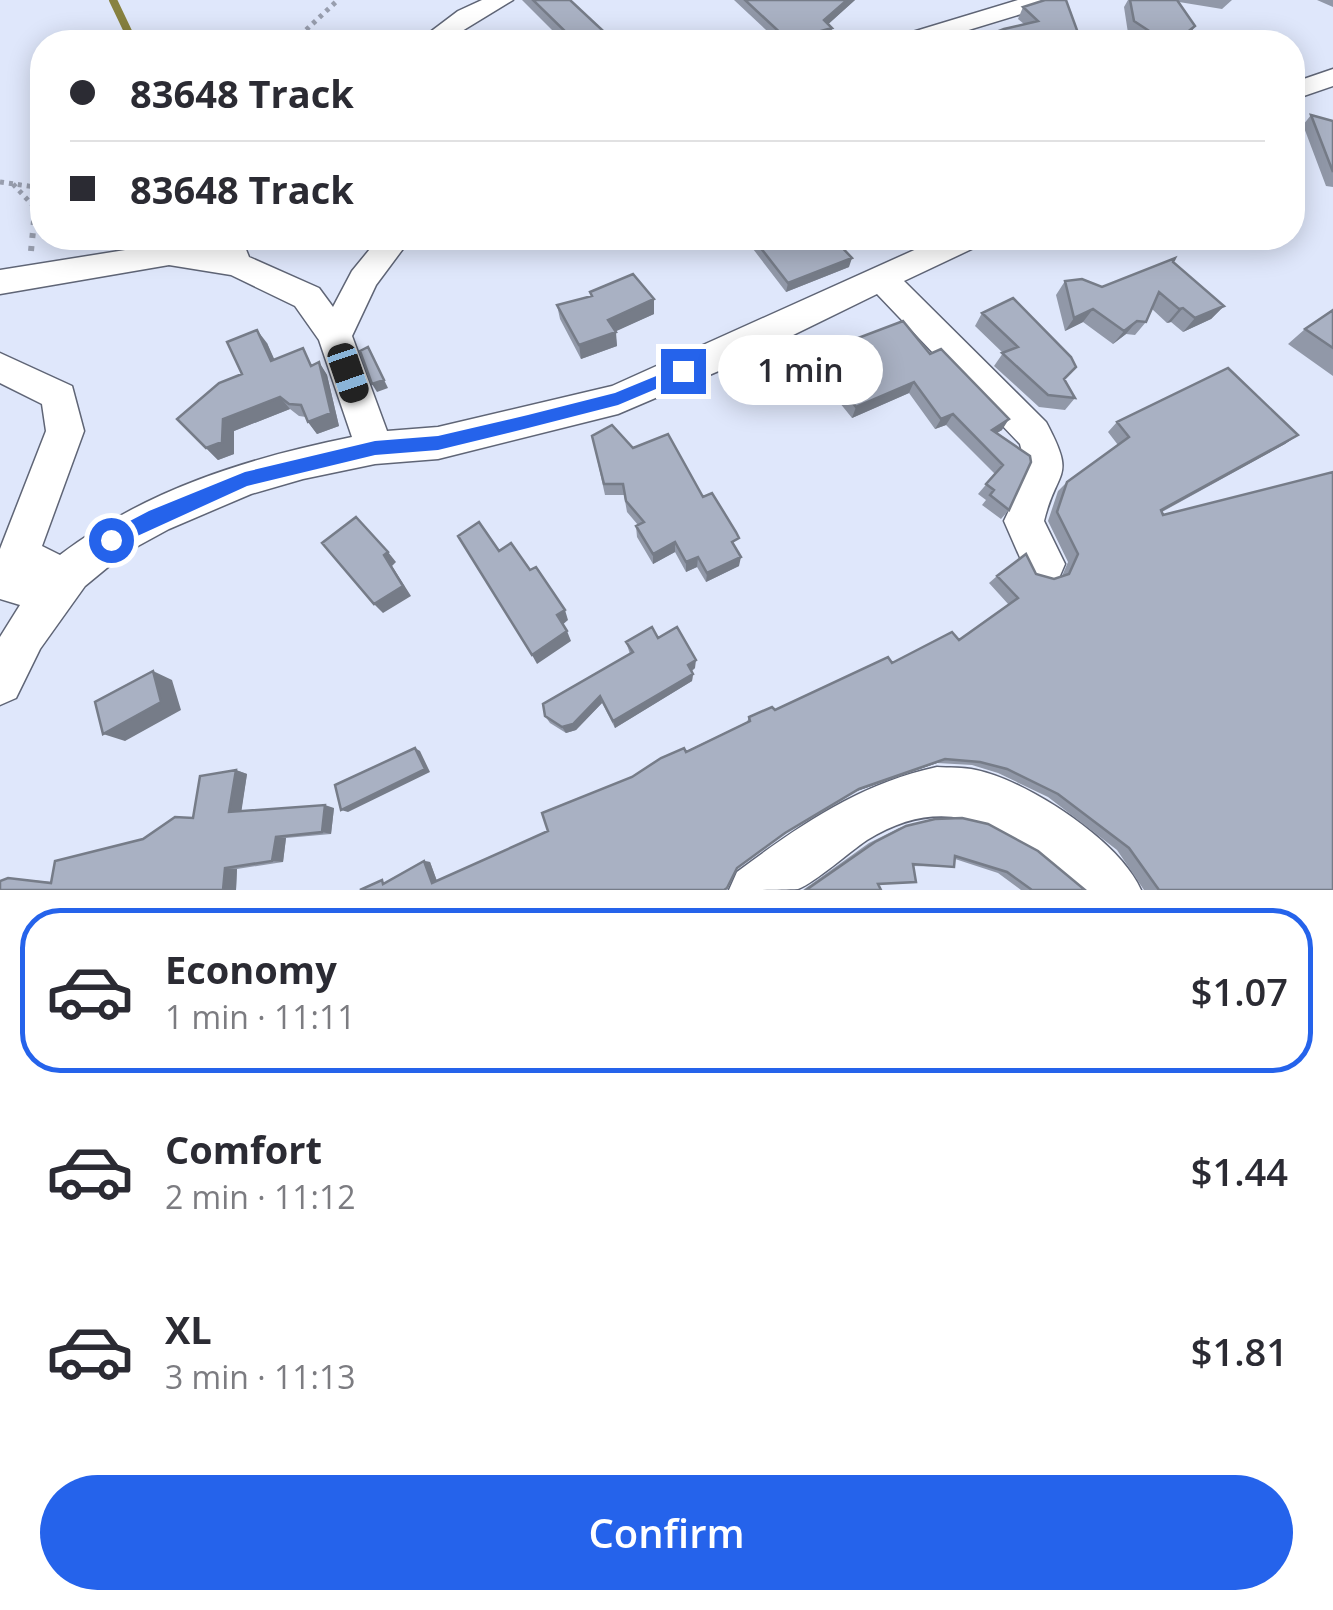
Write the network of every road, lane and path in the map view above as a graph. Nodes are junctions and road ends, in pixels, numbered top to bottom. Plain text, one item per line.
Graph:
1 (338, 0) edge
2 (501, 0) edge
3 (1043, 0) edge
4 (306, 30) edge
5 (447, 30) edge
6 (944, 30) edge
7 (1333, 77) edge
8 (1305, 87) edge
9 (0, 182) edge
10 (14, 184) junction
11 (30, 186) edge
12 (30, 200) edge
13 (31, 250) edge
14 (386, 250) edge
15 (941, 250) edge
16 (235, 251) edge
17 (80, 268) junction
18 (47, 275) junction
19 (880, 277) junction
20 (0, 282) edge
21 (0, 313) edge
22 (335, 336) junction
23 (0, 367) edge
24 (375, 448) junction
25 (1044, 564) dead end
26 (0, 580) edge
27 (60, 587) junction
28 (0, 682) edge
29 (756, 890) edge
30 (1116, 890) edge

1 - 4 path
2 - 5 street
3 - 6 street
7 - 8 street
9 - 10 path
10 - 11 path
10 - 12 path
13 - 18 path
14 - 22 street
15 - 19 street
16 - 17 street
16 - 22 street
17 - 18 street
17 - 21 street
18 - 20 street
19 - 24 street
19 - 25 street
22 - 24 street
23 - 27 street
24 - 27 street
26 - 27 street
27 - 28 street
29 - 30 street

